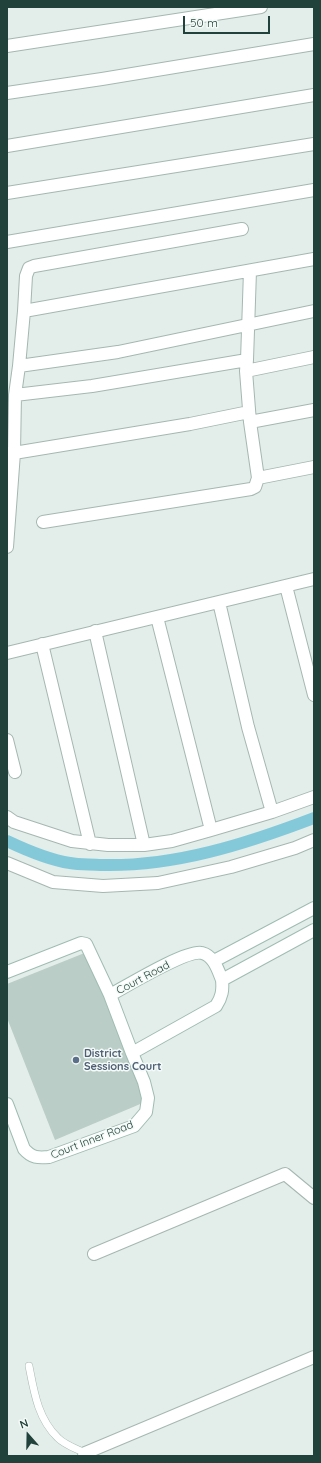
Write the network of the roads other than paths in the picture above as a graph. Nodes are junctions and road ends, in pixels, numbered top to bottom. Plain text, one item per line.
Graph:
1 (261, 7) edge
2 (314, 44) edge
3 (7, 46) edge
4 (7, 94) edge
5 (314, 95) edge
6 (314, 144) edge
7 (7, 146) edge
8 (314, 190) edge
9 (7, 193) edge
10 (242, 229) dead end
11 (7, 242) edge
12 (314, 259) edge
13 (250, 271) junction
14 (24, 311) junction
15 (314, 311) edge
16 (248, 324) junction
17 (314, 357) edge
18 (247, 365) junction
19 (19, 366) junction
20 (16, 395) junction
21 (314, 410) edge
22 (249, 417) junction
23 (11, 453) edge
24 (314, 467) edge
25 (258, 478) junction
26 (43, 522) dead end
27 (7, 548) edge
28 (314, 579) edge
29 (286, 586) junction
30 (219, 602) junction
31 (157, 617) junction
32 (95, 631) junction
33 (42, 644) junction
34 (7, 653) edge
35 (314, 695) edge
36 (7, 740) edge
37 (14, 772) dead end
38 (314, 797) edge
39 (272, 812) junction
40 (7, 817) edge
41 (211, 830) junction
42 (314, 840) edge
43 (90, 844) junction
44 (144, 845) junction
45 (7, 863) edge
46 (314, 908) edge
47 (314, 930) edge
48 (214, 961) junction
49 (7, 972) edge
50 (222, 980) junction
51 (110, 995) junction
52 (132, 1053) junction
53 (7, 1104) edge
54 (314, 1198) edge
55 (94, 1254) dead end
56 (314, 1356) edge
57 (29, 1366) dead end
58 (85, 1455) edge

1 - 3 street
2 - 4 street
5 - 7 street
6 - 9 street
8 - 11 street
10 - 14 street
12 - 13 street
13 - 14 street
13 - 16 street
14 - 19 street
15 - 16 street
16 - 18 street
16 - 19 street
17 - 18 street
18 - 20 street
18 - 22 street
19 - 20 street
20 - 23 street
21 - 22 street
22 - 23 street
22 - 25 street
23 - 27 street
24 - 25 street
25 - 26 street
28 - 29 street
29 - 30 street
29 - 35 street
30 - 31 street
30 - 39 street
31 - 32 street
31 - 41 street
32 - 33 street
32 - 44 street
33 - 34 street
33 - 43 street
36 - 37 street
38 - 39 street
39 - 41 street
40 - 43 street
41 - 44 street
42 - 45 street
43 - 44 street
46 - 48 street
47 - 50 street
48 - 50 street
48 - 51 street, Court Road
49 - 51 street
50 - 52 street
51 - 52 street, Court Road
52 - 53 street, Court Inner Road
54 - 55 street
56 - 58 street
57 - 58 lane

